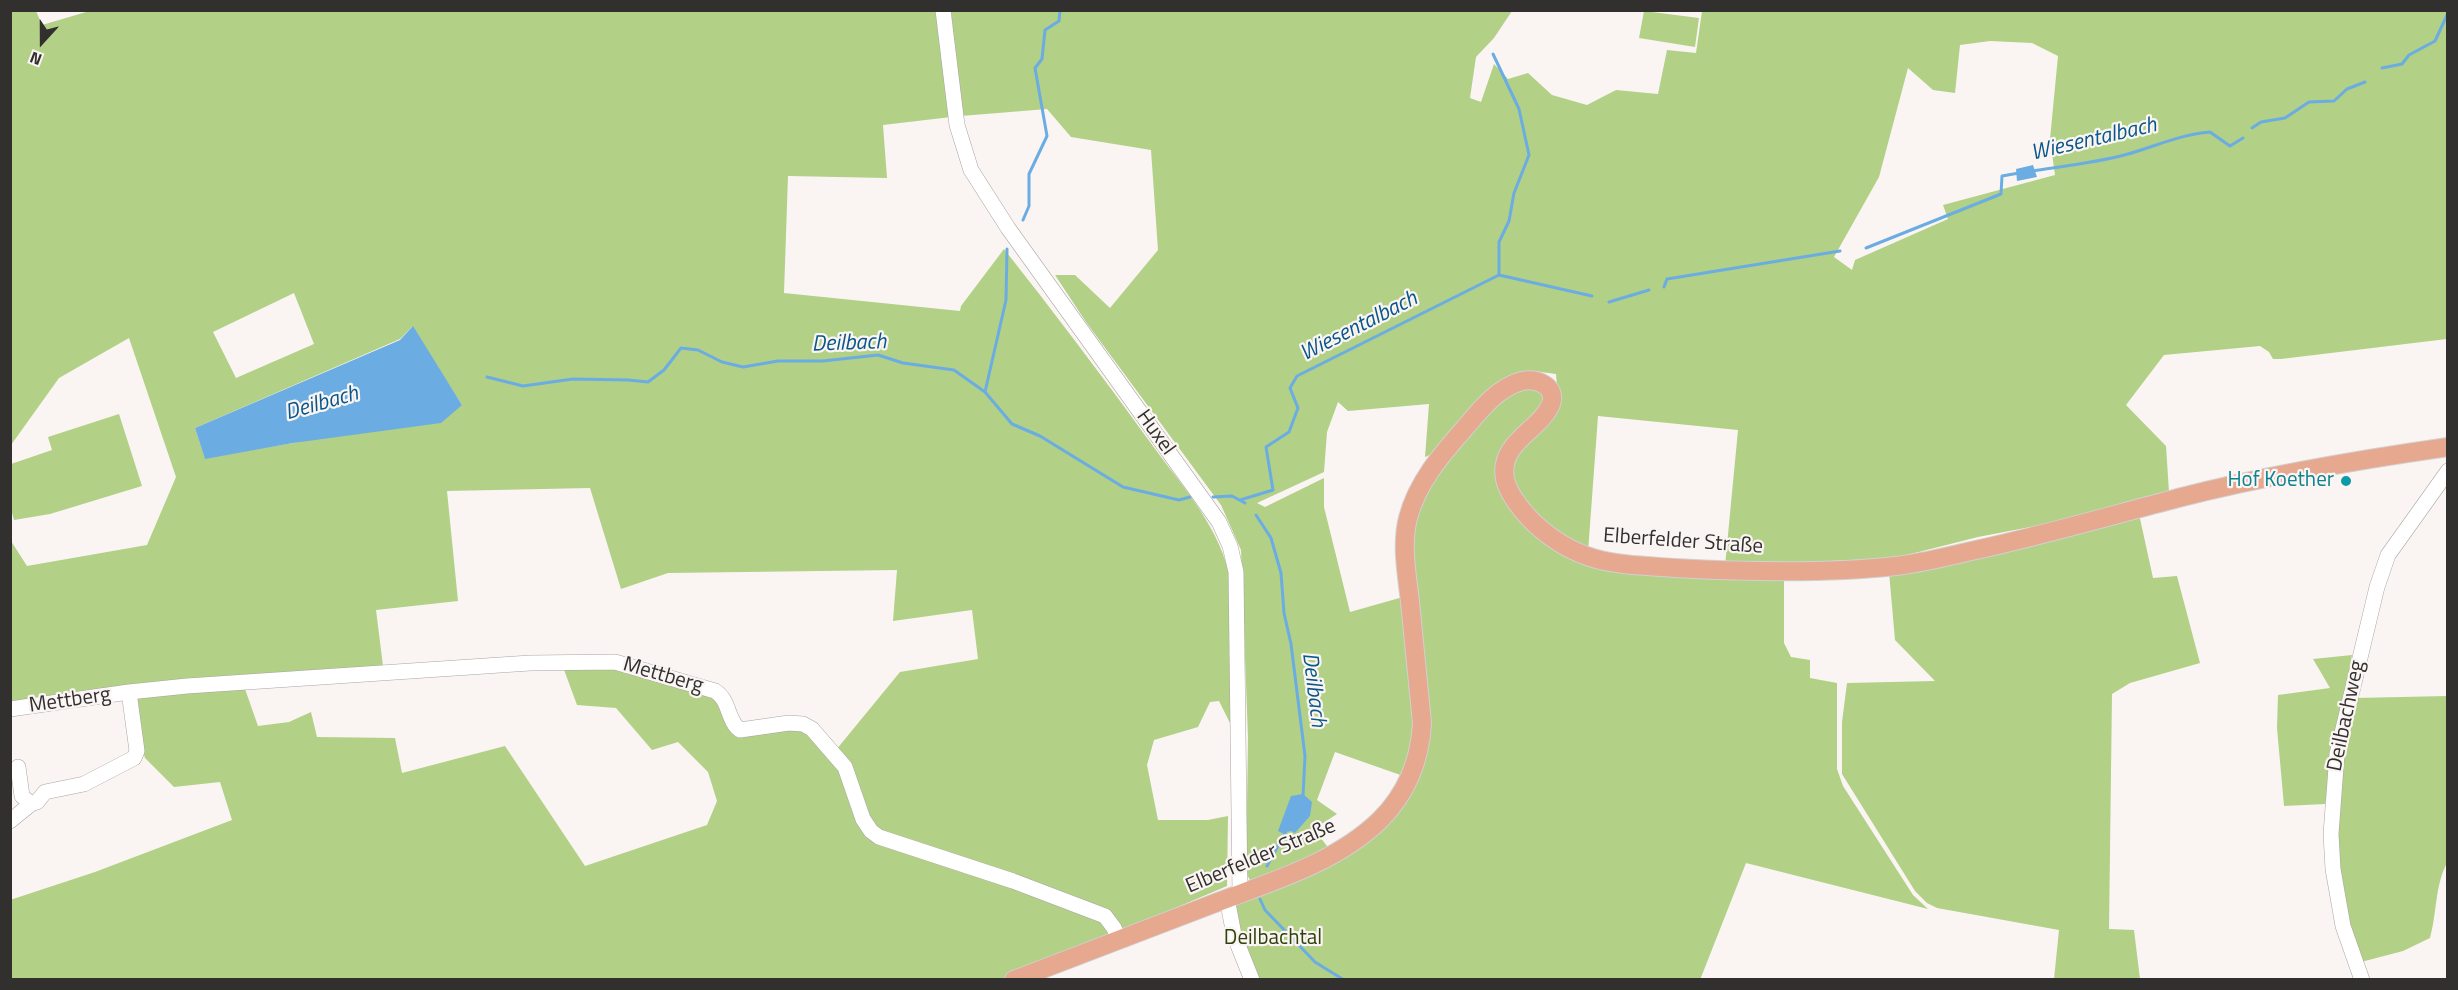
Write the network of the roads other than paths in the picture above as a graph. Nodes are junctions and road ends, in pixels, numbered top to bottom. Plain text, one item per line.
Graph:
1 (942, 10) edge
2 (2448, 447) edge
3 (2448, 471) edge
4 (129, 692) junction
5 (10, 709) edge
6 (18, 767) dead end
7 (31, 804) junction
8 (10, 821) edge
9 (1233, 896) junction
10 (1119, 940) junction
11 (1014, 980) edge
12 (1252, 980) edge
13 (2362, 980) edge

1 - 9 street, Huxel
2 - 9 main road, Elberfelder Straße
3 - 13 street, Deilbachweg
4 - 5 street, Mettberg
4 - 7 street, Mettberg
4 - 10 street, Mettberg
6 - 7 street
7 - 8 street, Mettberg
9 - 10 main road, Elberfelder Straße
9 - 12 street, Huxel
10 - 11 main road, Elberfelder Straße

